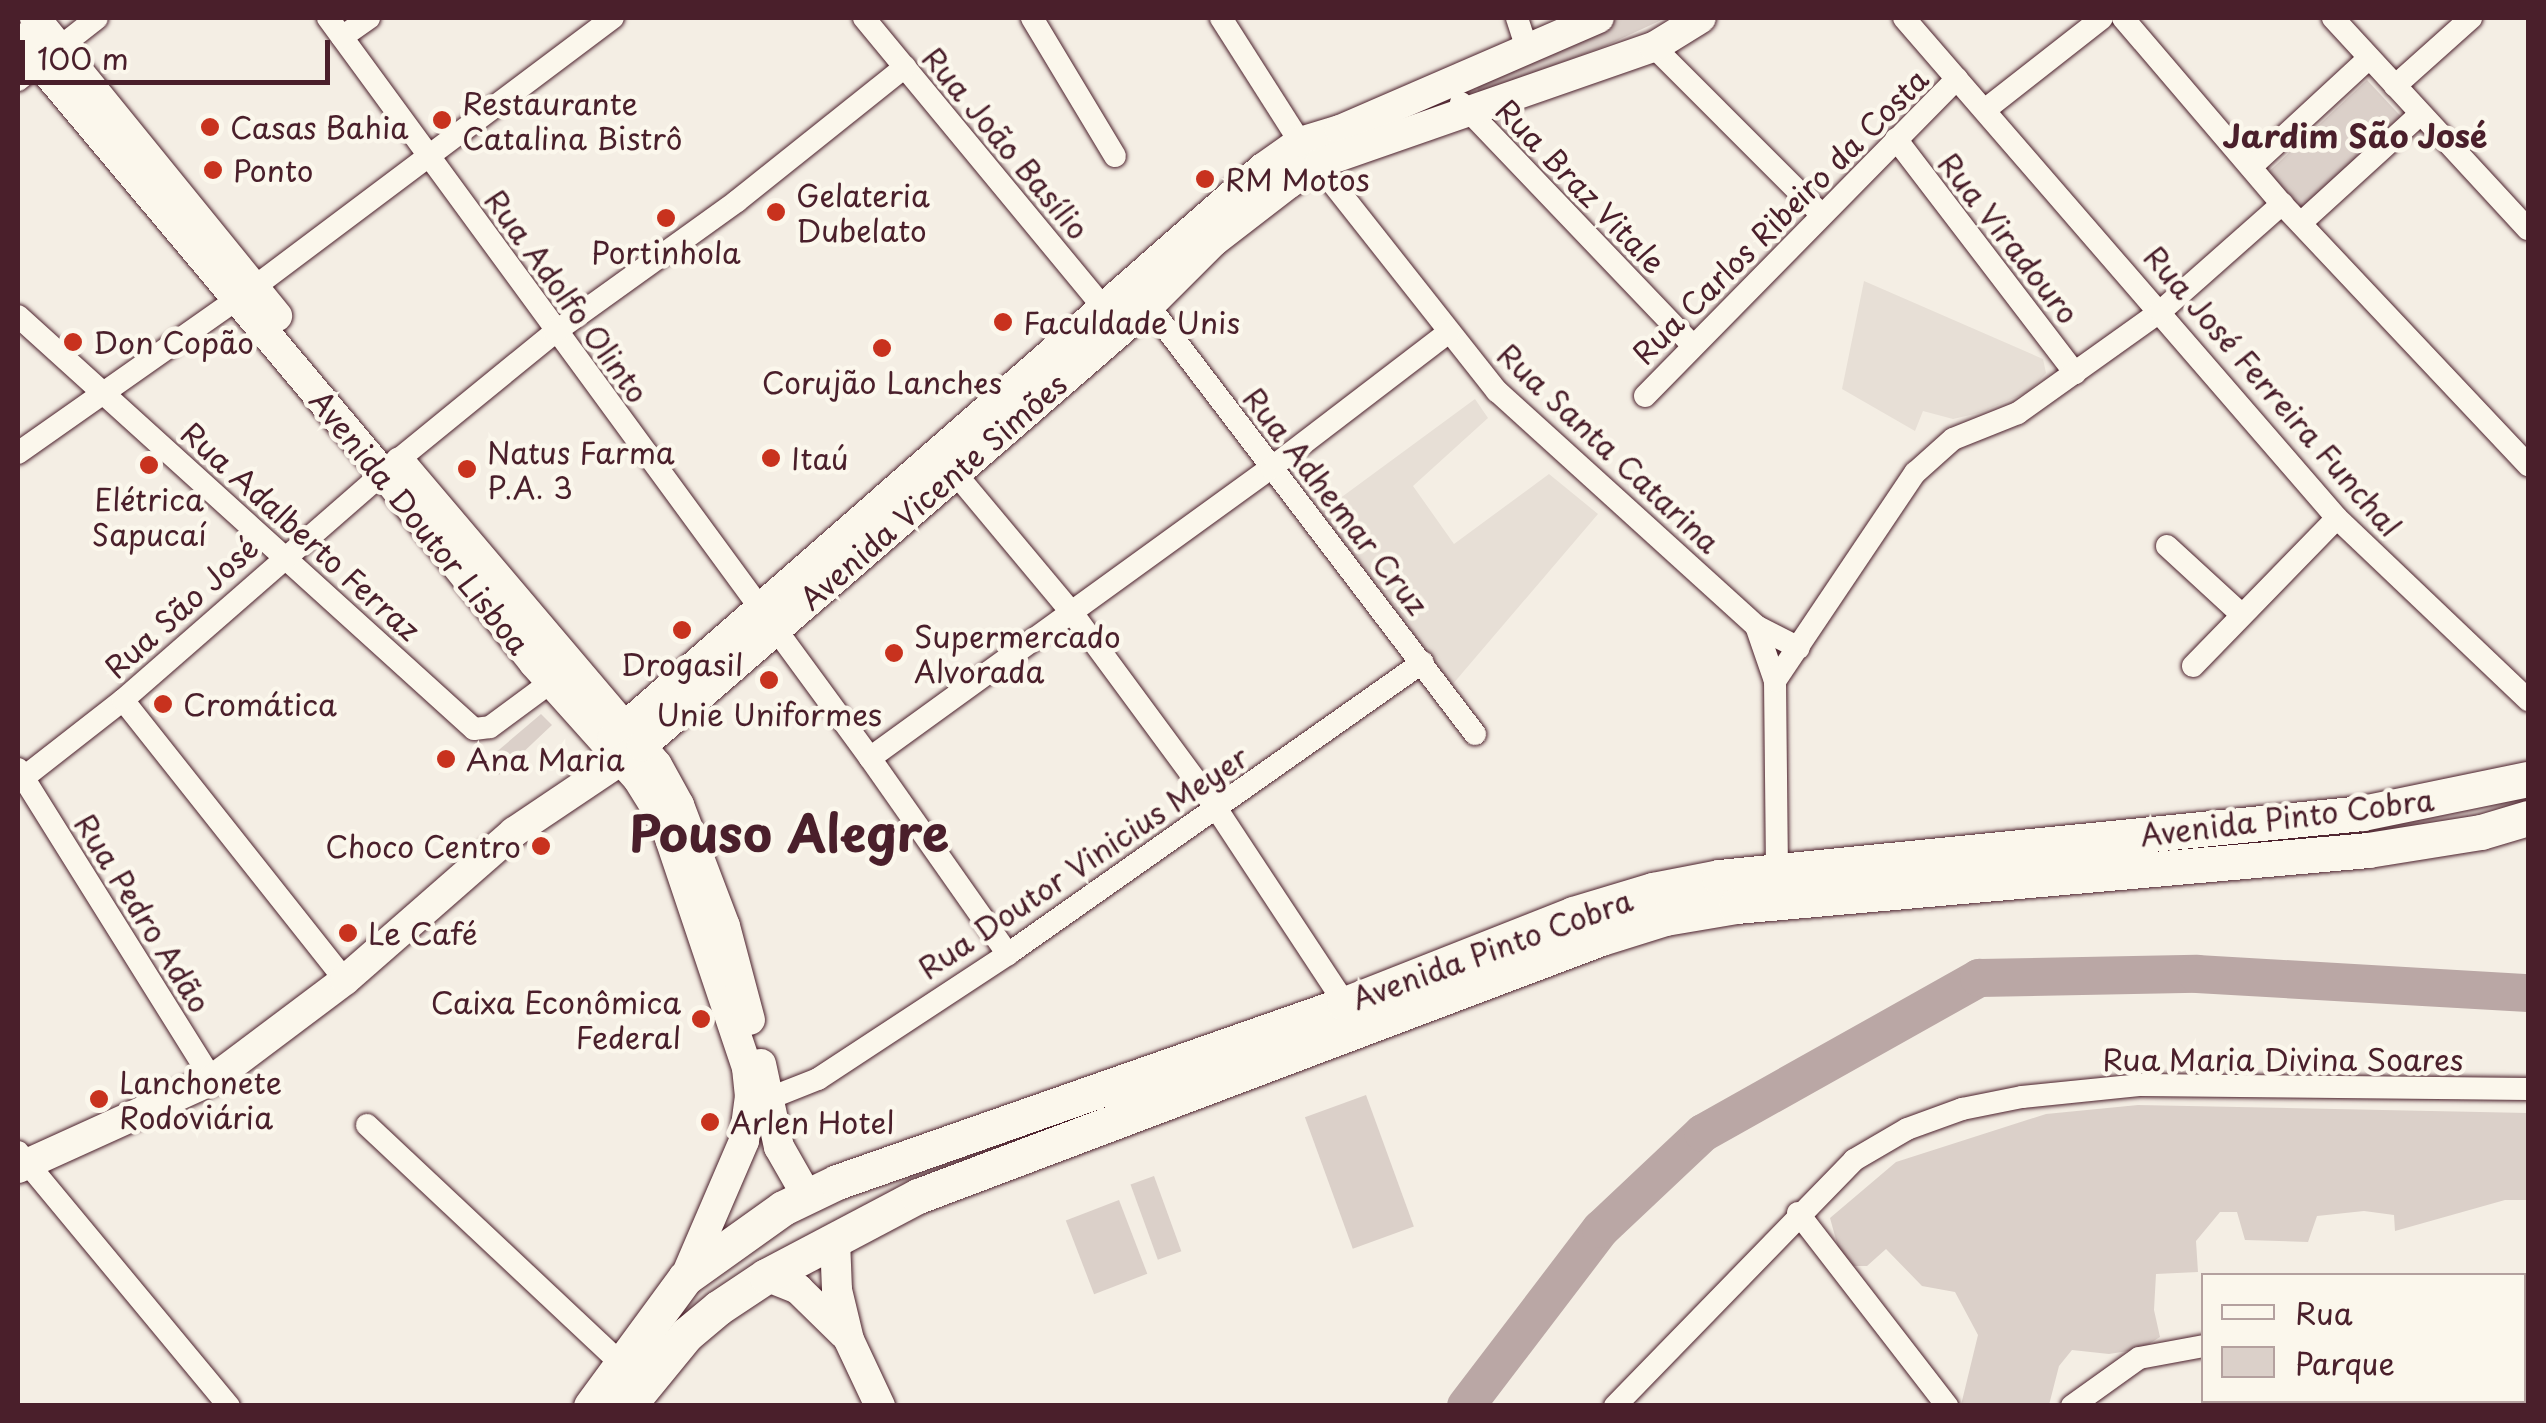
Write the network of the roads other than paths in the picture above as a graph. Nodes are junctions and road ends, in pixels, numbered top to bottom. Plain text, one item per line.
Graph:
1 (34, 18) edge
2 (97, 18) edge
3 (328, 18) edge
4 (369, 18) edge
5 (613, 18) edge
6 (864, 18) edge
7 (1032, 18) edge
8 (1221, 18) edge
9 (1517, 18) edge
10 (1599, 18) edge
11 (1700, 18) edge
12 (1904, 18) edge
13 (2102, 18) edge
14 (2123, 18) edge
15 (2332, 18) edge
16 (2471, 18) edge
17 (342, 37) junction
18 (18, 38) edge
19 (1654, 47) junction
20 (1527, 49) junction
21 (2368, 59) junction
22 (38, 63) edge
23 (904, 67) junction
24 (1958, 78) junction
25 (1448, 84) junction
26 (2395, 86) junction
27 (1986, 109) junction
28 (1469, 114) junction
29 (2418, 115) junction
30 (1896, 139) junction
31 (1310, 152) junction
32 (426, 154) junction
33 (1115, 156) dead end
34 (2251, 167) junction
35 (2282, 204) junction
36 (1821, 214) junction
37 (2302, 222) junction
38 (2528, 229) edge
39 (244, 294) junction
40 (1102, 306) junction
41 (1148, 306) junction
42 (2161, 311) junction
43 (18, 316) edge
44 (555, 332) junction
45 (1449, 332) junction
46 (1691, 344) junction
47 (2075, 372) junction
48 (102, 392) junction
49 (1644, 396) dead end
50 (18, 453) edge
51 (2528, 465) edge
52 (391, 467) junction
53 (1272, 468) junction
54 (954, 473) junction
55 (2337, 518) junction
56 (2167, 546) dead end
57 (284, 555) junction
58 (1072, 614) junction
59 (2241, 614) junction
60 (765, 620) junction
61 (1756, 626) junction
62 (1799, 648) junction
63 (1423, 662) junction
64 (2194, 666) dead end
65 (562, 674) junction
66 (1775, 681) junction
67 (123, 700) junction
68 (2528, 700) edge
69 (1475, 734) dead end
70 (623, 744) junction
71 (870, 758) junction
72 (19, 776) edge
73 (2528, 779) edge
74 (1216, 808) junction
75 (2528, 818) edge
76 (1777, 871) junction
77 (1008, 954) junction
78 (345, 980) junction
79 (1345, 1004) junction
80 (1163, 1068) junction
81 (212, 1080) junction
82 (2528, 1089) edge
83 (760, 1097) junction
84 (1155, 1106) junction
85 (367, 1125) dead end
86 (21, 1160) edge
87 (796, 1202) junction
88 (1798, 1213) junction
89 (820, 1247) junction
90 (766, 1276) junction
91 (685, 1278) junction
92 (849, 1340) junction
93 (2201, 1347) edge
94 (622, 1365) junction
95 (229, 1406) edge
96 (591, 1406) edge
97 (628, 1406) edge
98 (880, 1406) edge
99 (1615, 1406) edge
100 (1947, 1406) edge
101 (2072, 1406) edge

1 - 22 main road, Avenida Doutor Lisboa
2 - 22 street
3 - 17 street, Rua Adolfo Olinto
4 - 17 street
5 - 32 street
6 - 23 street, Rua João Basílio
7 - 33 street
8 - 31 street, Rua Santa Catarina
9 - 20 street
10 - 20 main road, Avenida Vicente Simões
11 - 19 main road, Avenida Vicente Simões
12 - 24 street, Rua José Ferreira Funchal
13 - 27 street
14 - 34 street
15 - 21 street
16 - 26 street
17 - 32 street, Rua Adolfo Olinto
18 - 22 main road, Avenida Doutor Lisboa
19 - 28 main road, Avenida Vicente Simões
19 - 36 street
20 - 25 main road, Avenida Vicente Simões
21 - 26 street
21 - 34 street
22 - 39 main road, Avenida Doutor Lisboa
23 - 40 street, Rua João Basílio
23 - 44 street, Rua São José
24 - 27 street, Rua José Ferreira Funchal
24 - 30 street, Rua Carlos Ribeiro da Costa
25 - 28 street
25 - 31 main road, Avenida Vicente Simões
26 - 29 street
27 - 42 street, Rua José Ferreira Funchal
28 - 31 main road, Avenida Vicente Simões
28 - 46 street, Rua Braz Vitale
29 - 37 street
29 - 38 street
30 - 36 street, Rua Carlos Ribeiro da Costa
30 - 47 street, Rua Viradouro
31 - 40 main road, Avenida Vicente Simões
31 - 41 main road, Avenida Vicente Simões
31 - 45 street, Rua Santa Catarina
32 - 39 street
32 - 44 street, Rua Adolfo Olinto
34 - 35 street
35 - 37 street
35 - 42 street
36 - 46 street, Rua Carlos Ribeiro da Costa
37 - 51 street
39 - 48 street
39 - 52 main road, Avenida Doutor Lisboa
40 - 60 main road, Avenida Vicente Simões
41 - 53 street, Rua Adhemar Cruz
41 - 54 main road, Avenida Vicente Simões
42 - 47 street
42 - 55 street, Rua José Ferreira Funchal
43 - 48 street, Rua Adalberto Ferraz
44 - 52 street, Rua São José
44 - 60 street, Rua Adolfo Olinto
45 - 53 street
45 - 61 street, Rua Santa Catarina
46 - 49 street, Rua Carlos Ribeiro da Costa
47 - 62 street
48 - 50 street
48 - 57 street, Rua Adalberto Ferraz
52 - 57 street, Rua São José
52 - 65 main road, Avenida Doutor Lisboa
53 - 58 street
53 - 63 street, Rua Adhemar Cruz
54 - 58 street
54 - 60 main road, Avenida Vicente Simões
55 - 59 street
55 - 68 street, Rua José Ferreira Funchal
56 - 59 street
57 - 65 street, Rua Adalberto Ferraz
57 - 67 street, Rua São José
58 - 71 street
58 - 74 street
59 - 64 street
60 - 70 main road, Avenida Vicente Simões
60 - 71 street, Rua Adolfo Olinto
61 - 62 street, Rua Santa Catarina
61 - 66 street, Rua Santa Catarina
62 - 66 street
63 - 69 street, Rua Adhemar Cruz
63 - 74 street, Rua Doutor Vinicius Meyer
65 - 70 main road, Avenida Doutor Lisboa
66 - 76 street, Rua Santa Catarina
67 - 72 street, Rua São José
67 - 78 street
70 - 78 main road, Avenida Vicente Simões
70 - 83 main road, Avenida Doutor Lisboa
71 - 77 street, Rua Adolfo Olinto
72 - 81 street, Rua Pedro Adão
73 - 76 highway, Avenida Pinto Cobra
74 - 77 street, Rua Doutor Vinicius Meyer
74 - 79 street
75 - 84 highway, Avenida Pinto Cobra
76 - 79 highway, Avenida Pinto Cobra
77 - 83 street, Rua Doutor Vinicius Meyer
78 - 81 main road, Avenida Vicente Simões
79 - 80 highway, Avenida Pinto Cobra
80 - 84 highway
80 - 87 highway, Avenida Pinto Cobra
81 - 86 main road, Avenida Vicente Simões
82 - 88 street, Rua Maria Divina Soares
83 - 87 main road, Avenida Doutor Lisboa
83 - 91 main road
84 - 89 highway, Avenida Pinto Cobra
85 - 94 street
86 - 95 street
87 - 91 highway, Avenida Pinto Cobra
88 - 99 street, Rua Maria Divina Soares
88 - 100 street
89 - 90 highway, Avenida Pinto Cobra
89 - 92 main road
90 - 92 main road
90 - 97 highway, Avenida Pinto Cobra
91 - 94 highway, Avenida Pinto Cobra
92 - 98 main road
93 - 101 street
94 - 96 highway, Avenida Pinto Cobra

